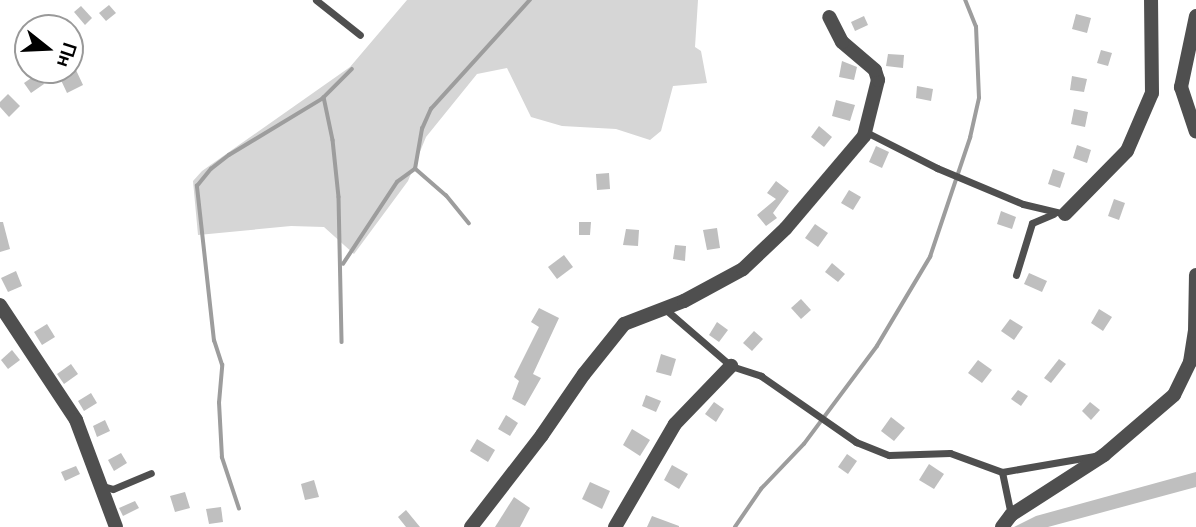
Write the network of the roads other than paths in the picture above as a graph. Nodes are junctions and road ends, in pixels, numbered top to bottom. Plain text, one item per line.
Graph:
1 (316, 0) edge
2 (1150, 0) edge
3 (1196, 16) edge
4 (829, 17) dead end
5 (360, 35) dead end
6 (866, 132) junction
7 (1196, 132) edge
8 (1059, 214) junction
9 (1016, 275) dead end
10 (1196, 275) edge
11 (0, 304) edge
12 (664, 309) junction
13 (731, 366) junction
14 (1104, 455) junction
15 (1002, 472) junction
16 (151, 473) dead end
17 (101, 486) junction
18 (1006, 521) edge
19 (116, 527) edge
20 (471, 527) edge
21 (615, 527) edge

1 - 5 lane
2 - 8 street
3 - 7 street
4 - 6 street
6 - 8 lane
6 - 12 street
8 - 9 lane
10 - 14 street
11 - 17 street
12 - 13 lane
12 - 20 street
13 - 15 lane
13 - 21 street
14 - 15 lane
14 - 18 street
15 - 18 lane
16 - 17 lane
17 - 19 street

